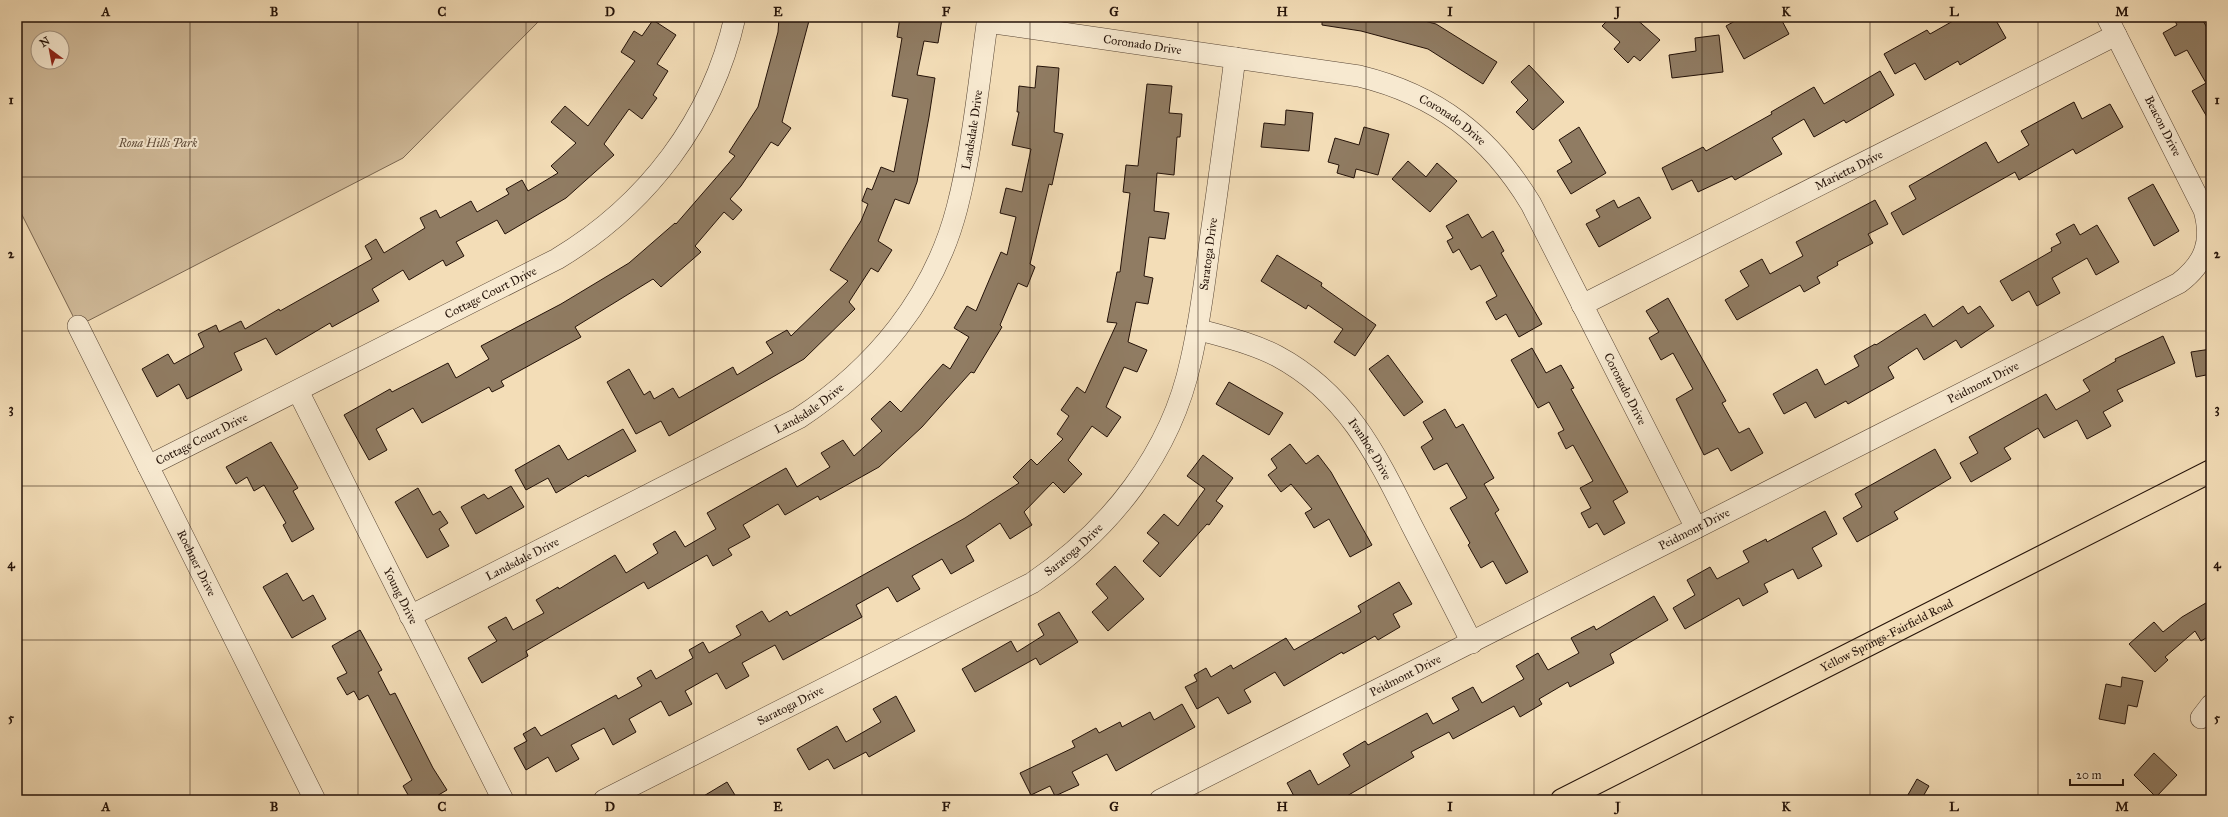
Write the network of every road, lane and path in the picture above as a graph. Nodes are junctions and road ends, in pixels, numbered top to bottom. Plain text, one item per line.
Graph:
1 (735, 17) edge
2 (987, 20) edge
3 (2112, 26) edge
4 (1235, 58) junction
5 (2208, 238) joint
6 (1582, 305) junction
7 (78, 326) dead end
8 (1197, 329) junction
9 (298, 391) junction
10 (148, 466) junction
11 (2211, 471) edge
12 (1696, 528) junction
13 (410, 616) junction
14 (1472, 643) junction
15 (315, 800) edge
16 (503, 800) edge
17 (604, 800) edge
18 (1160, 800) edge
19 (1562, 800) edge

1 - 9 street, Cottage Court Drive
2 - 4 street, Coronado Drive
2 - 13 street, Landsdale Drive
3 - 5 street, Beacon Drive
3 - 6 street, Marietta Drive
4 - 6 street, Coronado Drive
4 - 8 street, Saratoga Drive
5 - 12 street, Peidmont Drive
6 - 12 street, Coronado Drive
7 - 10 street, Roehner Drive
8 - 14 street, Ivanhoe Drive
8 - 17 street, Saratoga Drive
9 - 10 street, Cottage Court Drive
9 - 13 street, Young Drive
10 - 15 street, Roehner Drive
11 - 19 main road, Yellow Springs-Fairfield Road
12 - 14 street, Peidmont Drive
13 - 16 street, Young Drive
14 - 18 street, Peidmont Drive

